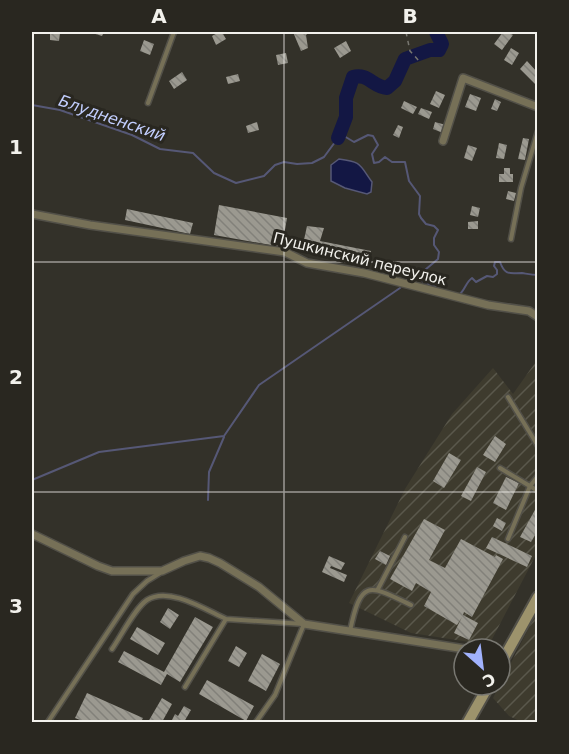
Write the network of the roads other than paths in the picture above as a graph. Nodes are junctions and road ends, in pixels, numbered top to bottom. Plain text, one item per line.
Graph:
1 (174, 32) edge
2 (148, 103) dead end
3 (537, 107) edge
4 (537, 131) edge
5 (443, 141) dead end
6 (32, 214) edge
7 (511, 239) dead end
8 (537, 317) edge
9 (508, 397) dead end
10 (537, 446) edge
11 (500, 468) dead end
12 (537, 476) edge
13 (530, 486) junction
14 (537, 491) edge
15 (32, 534) edge
16 (405, 537) dead end
17 (508, 539) dead end
18 (162, 571) junction
19 (378, 589) junction
20 (537, 597) edge
21 (411, 605) dead end
22 (226, 619) junction
23 (304, 624) junction
24 (350, 632) junction
25 (512, 641) edge
26 (452, 647) edge
27 (112, 649) dead end
28 (185, 687) dead end
29 (482, 697) edge
30 (48, 723) edge
31 (256, 723) edge
32 (468, 723) edge

1 - 2 lane
3 - 5 street
4 - 7 lane
6 - 8 street, Пушкинский переулок
9 - 10 lane
11 - 13 lane
12 - 13 lane
13 - 14 lane
13 - 17 lane
15 - 18 street
16 - 19 lane
18 - 23 street
18 - 30 lane
19 - 21 lane
19 - 24 lane
20 - 25 street
22 - 23 lane
22 - 27 lane
22 - 28 lane
23 - 24 street
23 - 31 lane
24 - 26 street
29 - 32 street

